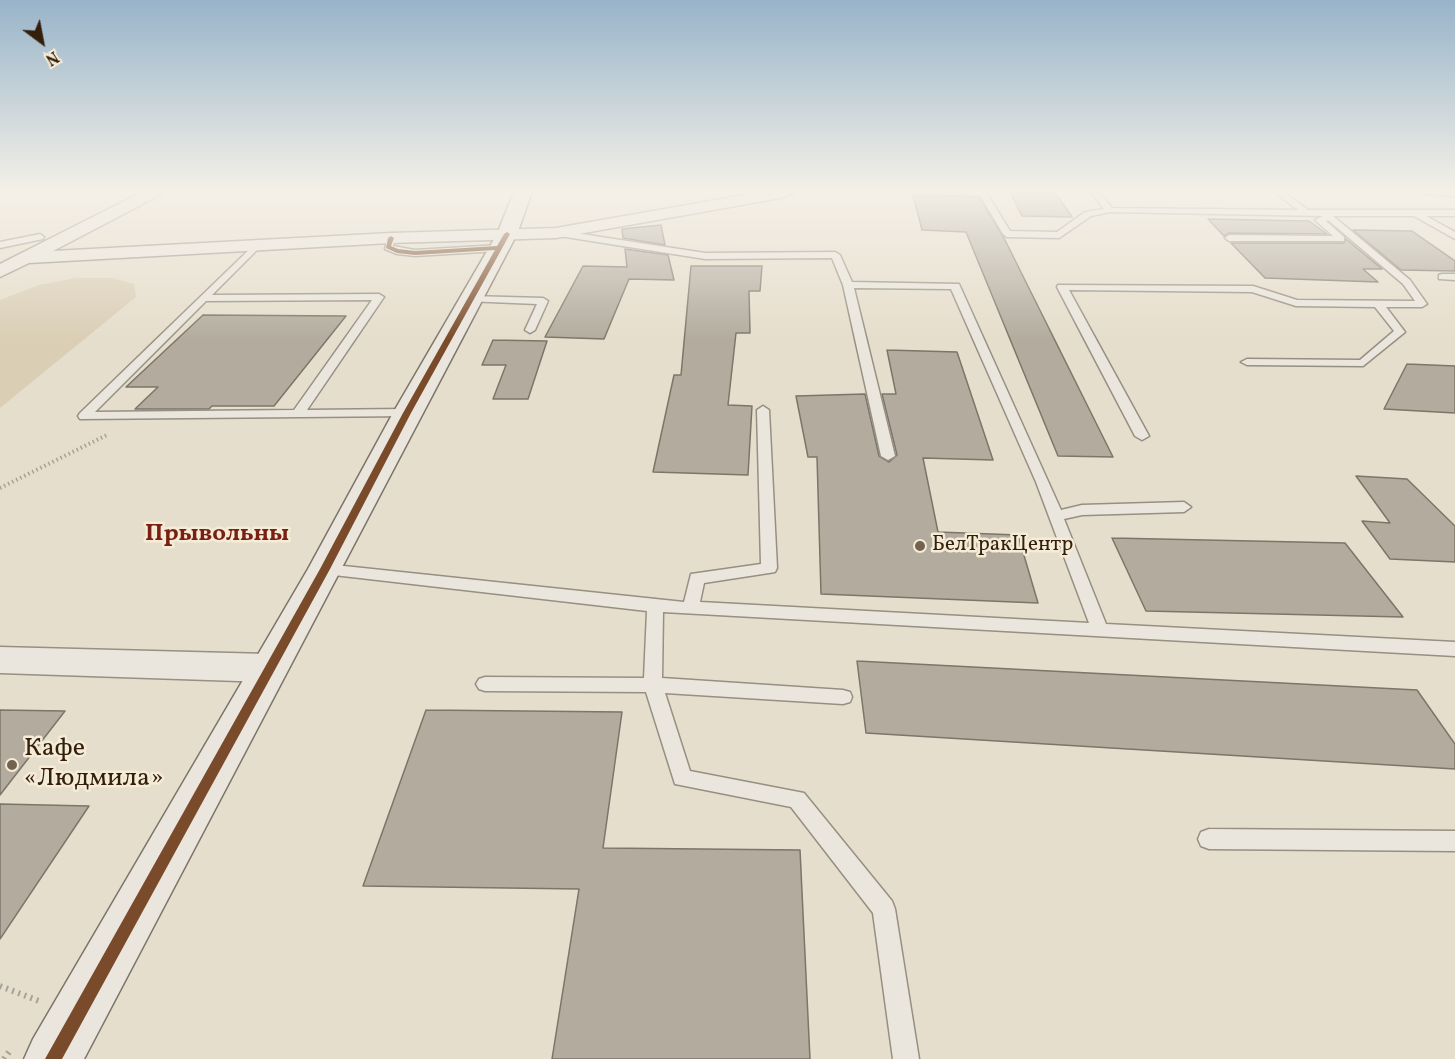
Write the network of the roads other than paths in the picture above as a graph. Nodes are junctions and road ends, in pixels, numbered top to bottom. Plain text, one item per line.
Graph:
1 (18, 241) edge
2 (57, 241) edge
3 (333, 241) edge
4 (503, 241) edge
5 (611, 241) edge
6 (1359, 241) edge
7 (0, 245) edge
8 (256, 246) junction
9 (25, 258) junction
10 (0, 271) edge
11 (1442, 277) dead end
12 (1455, 277) edge
13 (848, 285) junction
14 (204, 298) junction
15 (470, 299) junction
16 (1378, 304) junction
17 (530, 330) dead end
18 (1247, 362) dead end
19 (763, 410) dead end
20 (407, 413) junction
21 (298, 414) junction
22 (1142, 436) dead end
23 (888, 456) dead end
24 (1184, 507) dead end
25 (1056, 516) junction
26 (325, 569) junction
27 (655, 606) junction
28 (691, 608) junction
29 (1100, 630) junction
30 (1455, 649) edge
31 (0, 660) edge
32 (268, 668) junction
33 (484, 684) dead end
34 (653, 685) junction
35 (843, 697) dead end
36 (1209, 839) dead end
37 (1455, 841) edge
38 (53, 1059) edge
39 (906, 1059) edge

1 - 7 lane
2 - 9 street
3 - 8 street
4 - 15 street
5 - 13 lane
6 - 16 lane
8 - 9 street
8 - 14 lane
9 - 10 street
11 - 12 lane
13 - 23 lane
13 - 25 lane
14 - 21 lane
14 - 21 lane
15 - 17 lane
15 - 20 street
16 - 18 lane
16 - 22 lane
19 - 28 lane
20 - 21 lane
20 - 26 street
24 - 25 lane
25 - 29 lane
26 - 27 lane
26 - 32 street
27 - 28 lane
27 - 34 lane
28 - 29 lane
29 - 30 lane
31 - 32 street
32 - 38 street
33 - 34 lane
34 - 35 lane
34 - 39 lane
36 - 37 lane

